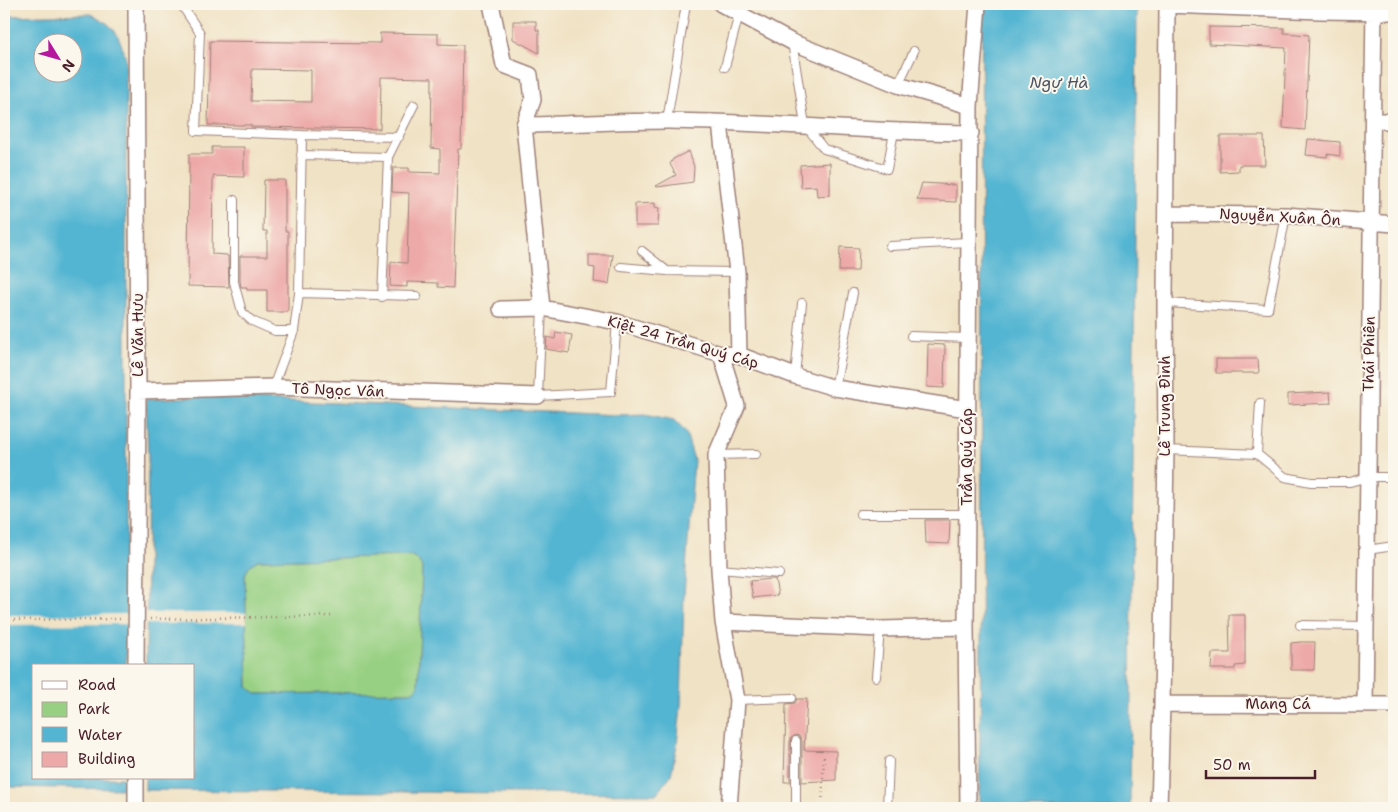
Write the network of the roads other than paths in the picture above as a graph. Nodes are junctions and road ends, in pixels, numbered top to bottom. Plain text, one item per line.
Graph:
1 (136, 4) edge
2 (182, 4) edge
3 (491, 4) edge
4 (686, 4) edge
5 (722, 4) edge
6 (978, 4) edge
7 (1167, 4) edge
8 (1320, 8) edge
9 (1374, 8) edge
10 (1394, 12) edge
11 (739, 14) junction
12 (792, 42) junction
13 (914, 51) dead end
14 (724, 67) dead end
15 (898, 85) junction
16 (414, 105) dead end
17 (970, 106) junction
18 (667, 121) junction
19 (1373, 121) junction
20 (1394, 121) edge
21 (720, 123) junction
22 (524, 125) junction
23 (805, 125) junction
24 (894, 132) junction
25 (971, 133) junction
26 (302, 135) junction
27 (399, 137) junction
28 (301, 155) junction
29 (388, 157) junction
30 (234, 200) dead end
31 (1166, 214) junction
32 (1286, 215) junction
33 (1371, 222) junction
34 (1394, 224) edge
35 (968, 242) junction
36 (890, 246) dead end
37 (642, 251) dead end
38 (620, 267) dead end
39 (667, 271) junction
40 (737, 272) junction
41 (299, 293) junction
42 (853, 293) dead end
43 (382, 296) junction
44 (417, 296) dead end
45 (802, 303) dead end
46 (1165, 303) junction
47 (542, 308) junction
48 (501, 309) dead end
49 (616, 322) junction
50 (294, 330) junction
51 (911, 336) dead end
52 (968, 338) junction
53 (721, 354) junction
54 (739, 355) junction
55 (795, 376) junction
56 (273, 387) junction
57 (835, 388) junction
58 (138, 391) junction
59 (538, 396) junction
60 (1260, 403) dead end
61 (967, 409) junction
62 (1166, 450) junction
63 (756, 454) dead end
64 (1257, 454) junction
65 (716, 455) junction
66 (1368, 477) junction
67 (1394, 477) edge
68 (860, 514) dead end
69 (967, 514) junction
70 (1394, 546) edge
71 (1367, 550) junction
72 (719, 569) junction
73 (778, 574) dead end
74 (723, 622) junction
75 (1300, 625) dead end
76 (1366, 626) junction
77 (966, 627) junction
78 (880, 629) junction
79 (136, 664) edge
80 (876, 678) dead end
81 (792, 698) dead end
82 (736, 700) junction
83 (1162, 704) junction
84 (1364, 705) junction
85 (1394, 705) edge
86 (796, 741) dead end
87 (889, 761) dead end
88 (136, 780) edge
89 (136, 808) edge
90 (729, 808) edge
91 (796, 808) edge
92 (887, 808) edge
93 (968, 808) edge
94 (1159, 808) edge

1 - 58 street, Lê Văn Hưu
2 - 26 lane
3 - 22 street
4 - 18 lane
5 - 11 street
6 - 17 street, Trần Quý Cáp
7 - 8 street
7 - 31 street, Lê Trung Đình
8 - 9 street
9 - 10 street
9 - 19 street, Thái Phiên
11 - 12 street
11 - 14 lane
12 - 15 street
12 - 23 lane
13 - 15 lane
15 - 17 street
16 - 27 lane
17 - 25 street, Trần Quý Cáp
18 - 21 street
18 - 22 street
19 - 20 street
19 - 33 street, Thái Phiên
21 - 23 street
21 - 40 street
22 - 47 street
23 - 24 street
23 - 24 lane
24 - 25 street
25 - 35 street, Trần Quý Cáp
26 - 27 lane
26 - 28 lane
27 - 29 lane
28 - 29 lane
28 - 41 lane
29 - 43 lane
30 - 50 lane
31 - 32 street, Nguyễn Xuân Ôn
31 - 46 street, Lê Trung Đình
32 - 33 street, Nguyễn Xuân Ôn
32 - 46 lane
33 - 34 street, Nguyễn Xuân Ôn
33 - 66 street, Thái Phiên
35 - 36 lane
35 - 52 street, Trần Quý Cáp
37 - 39 lane
38 - 39 lane
39 - 40 lane
40 - 54 street
41 - 43 lane
41 - 50 lane
42 - 57 lane
43 - 44 lane
45 - 55 lane
46 - 62 street, Lê Trung Đình
47 - 48 street, Kiệt 24 Trần Quý Cáp
47 - 49 street, Kiệt 24 Trần Quý Cáp
47 - 59 lane
49 - 53 street, Kiệt 24 Trần Quý Cáp
49 - 59 lane
50 - 56 lane
51 - 52 lane
52 - 61 street, Trần Quý Cáp
53 - 54 street, Kiệt 24 Trần Quý Cáp
53 - 65 street
54 - 55 street, Kiệt 24 Trần Quý Cáp
55 - 57 street, Kiệt 24 Trần Quý Cáp
56 - 58 street, Tô Ngọc Vân
56 - 59 street, Tô Ngọc Vân
57 - 61 street, Kiệt 24 Trần Quý Cáp
58 - 79 street, Lê Văn Hưu
60 - 64 lane
61 - 69 street, Trần Quý Cáp
62 - 64 lane
62 - 83 street, Lê Trung Đình
63 - 65 lane
64 - 66 lane
65 - 72 street
66 - 67 lane
66 - 71 street, Thái Phiên
68 - 69 lane
69 - 77 street, Trần Quý Cáp
70 - 71 lane
71 - 76 street, Thái Phiên
72 - 73 lane
72 - 74 street
74 - 78 street
74 - 82 street
75 - 76 lane
76 - 84 street, Thái Phiên
77 - 78 street
77 - 93 street, Trần Quý Cáp
78 - 80 lane
81 - 82 lane
82 - 90 street
83 - 84 street, Mang Cá
83 - 94 street, Lê Trung Đình
84 - 85 street, Mang Cá
86 - 91 lane
87 - 92 lane
88 - 89 street

